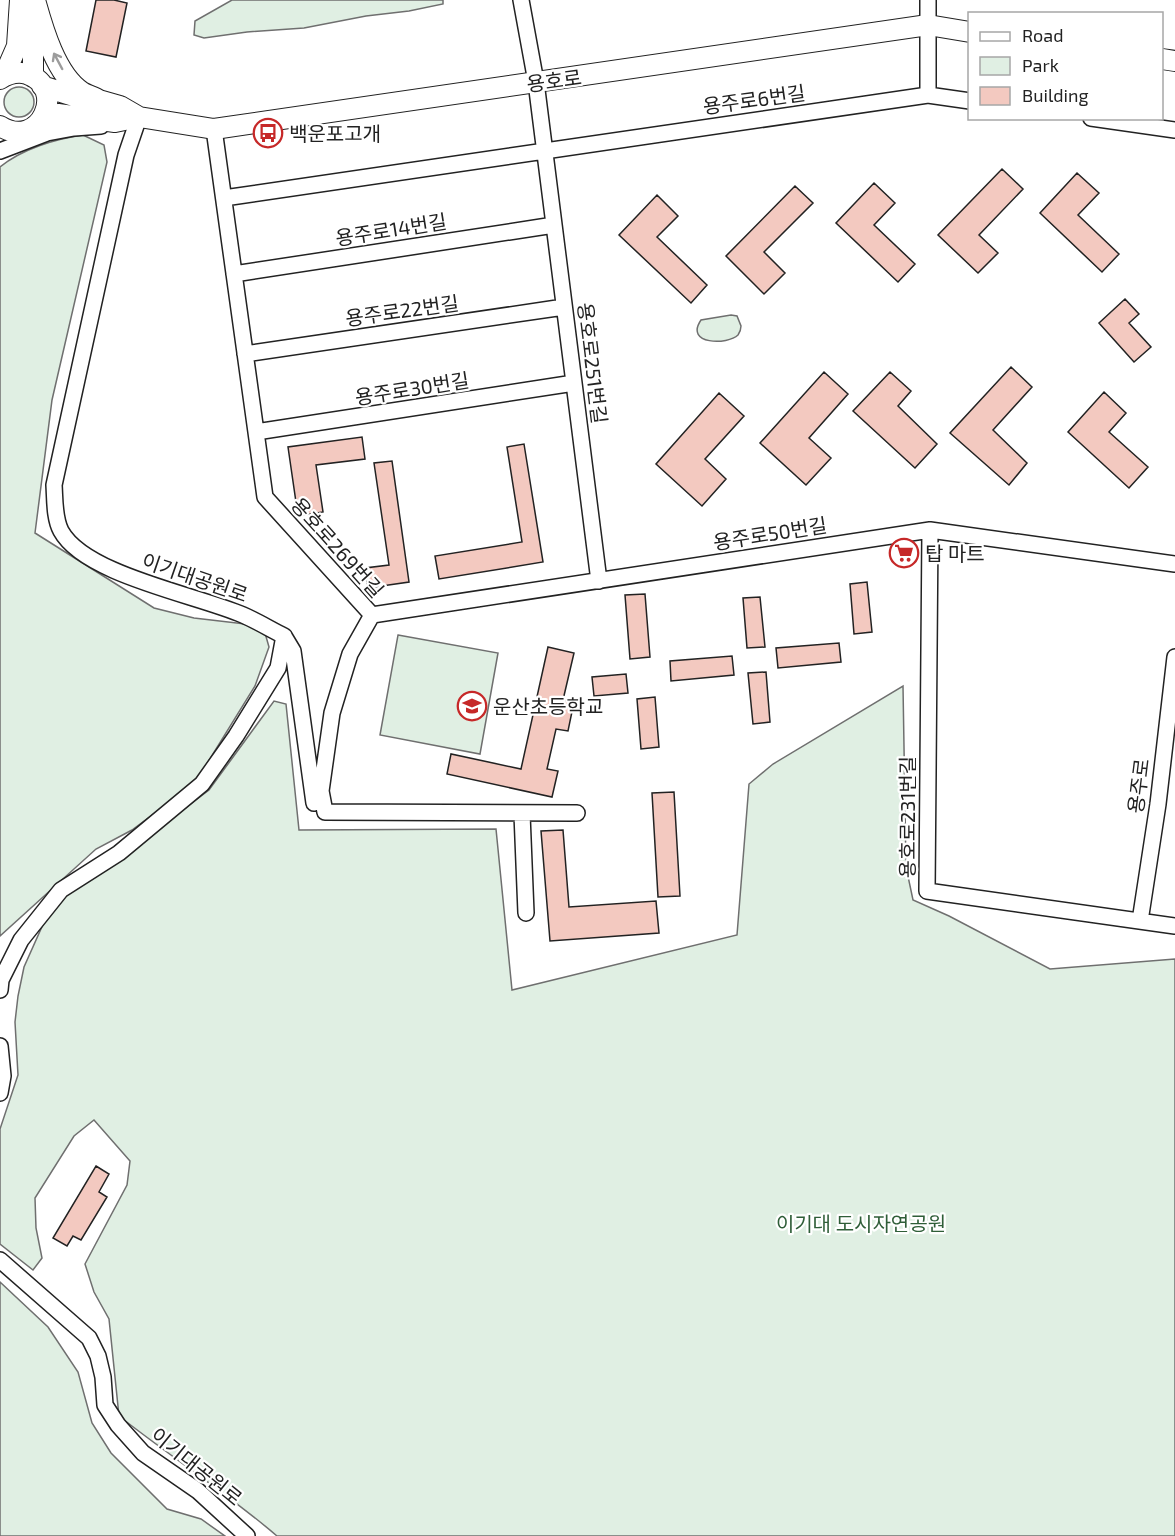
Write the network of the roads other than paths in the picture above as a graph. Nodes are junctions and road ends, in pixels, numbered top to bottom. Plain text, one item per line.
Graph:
1 (34, 0) edge
2 (521, 0) edge
3 (928, 0) edge
4 (20, 8) edge
5 (928, 26) junction
6 (968, 32) edge
7 (1, 71) edge
8 (38, 81) junction
9 (536, 82) junction
10 (928, 95) junction
11 (99, 100) junction
12 (968, 101) edge
13 (139, 117) junction
14 (1105, 120) edge
15 (115, 122) junction
16 (0, 126) edge
17 (32, 127) junction
18 (214, 129) junction
19 (1175, 130) edge
20 (0, 139) edge
21 (0, 151) edge
22 (545, 151) junction
23 (224, 198) junction
24 (554, 225) junction
25 (234, 274) junction
26 (564, 307) junction
27 (245, 354) junction
28 (574, 383) junction
29 (256, 432) junction
30 (930, 530) junction
31 (1175, 564) edge
32 (598, 581) junction
33 (372, 615) junction
34 (284, 636) junction
35 (1175, 657) edge
36 (1173, 686) edge
37 (325, 812) junction
38 (577, 813) dead end
39 (522, 814) junction
40 (526, 913) dead end
41 (1140, 921) junction
42 (1175, 926) edge
43 (0, 990) edge
44 (0, 1046) edge
45 (0, 1092) edge
46 (0, 1260) edge
47 (247, 1536) edge

1 - 8 main road
11 -> 1 main road
2 - 9 street, 용호로251번길
3 - 5 street
4 - 7 main road
5 - 6 main road, 용호로
5 - 9 main road, 용호로
5 - 10 street
7 - 8 main road
8 - 11 main road
8 - 17 main road
9 - 18 main road, 용호로
9 - 22 street, 용호로251번길
10 - 12 street, 용주로6번길
10 - 22 street, 용주로6번길
11 - 13 main road
13 - 15 main road
13 - 18 main road, 용호로
13 - 34 street, 이기대공원로
14 - 19 street
15 - 17 main road
15 - 21 street
16 - 17 main road
17 - 20 street
18 - 23 street, 용호로269번길
22 - 23 street
22 - 24 street, 용호로251번길
23 - 25 street, 용호로269번길
24 - 25 street, 용주로14번길
24 - 26 street, 용호로251번길
25 - 27 street, 용호로269번길
26 - 27 street, 용주로22번길
26 - 28 street, 용호로251번길
27 - 29 street, 용호로269번길
28 - 29 street, 용주로30번길
28 - 32 street, 용호로251번길
29 - 33 street, 용호로269번길
30 - 31 street, 용주로50번길
30 - 32 street, 용주로50번길
30 - 41 street, 용호로231번길
32 - 33 street, 용주로50번길
33 - 37 street, 용호로269번길
34 - 37 street
34 - 43 street
35 - 36 street, 용주로
36 - 41 street, 용주로
37 - 39 street
38 - 39 street
39 - 40 street
41 - 42 street, 용호로231번길
44 - 45 street
46 - 47 street, 이기대공원로

